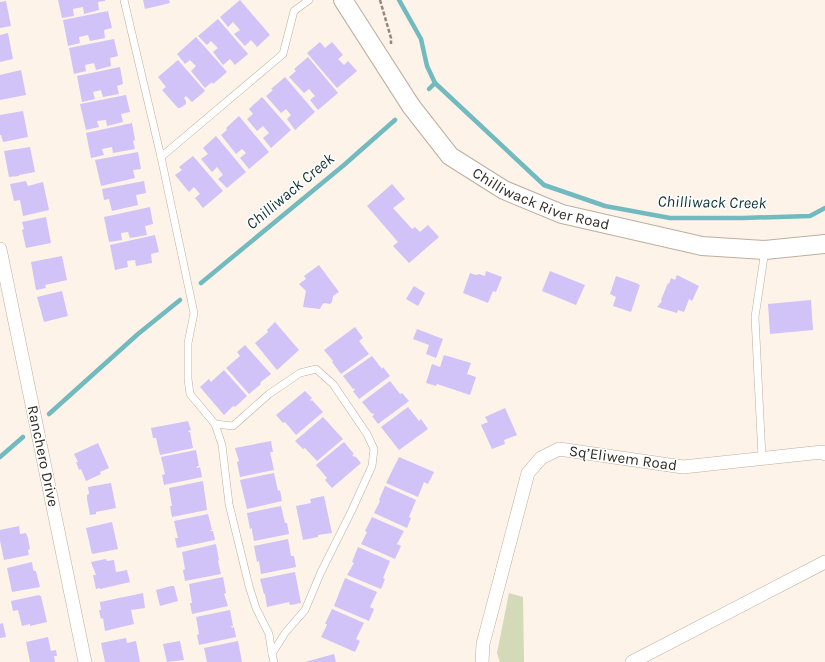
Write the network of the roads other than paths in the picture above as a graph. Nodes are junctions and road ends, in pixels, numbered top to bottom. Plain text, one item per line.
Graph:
1 (124, 0) edge
2 (309, 0) edge
3 (343, 0) edge
4 (161, 157) junction
5 (825, 244) edge
6 (0, 249) edge
7 (765, 250) junction
8 (215, 424) junction
9 (825, 454) edge
10 (762, 458) junction
11 (825, 562) edge
12 (272, 654) junction
13 (85, 662) edge
14 (274, 662) edge
15 (482, 662) edge
16 (632, 662) edge

1 - 4 lane
2 - 4 lane
3 - 7 main road, Chilliwack River Road
4 - 8 lane
5 - 7 main road, Chilliwack River Road
6 - 13 street, Ranchero Drive
7 - 10 lane
8 - 12 lane
8 - 12 lane
9 - 10 street, Sq’Eliwem Road
10 - 15 street, Sq’Eliwem Road
11 - 16 street
12 - 14 lane

